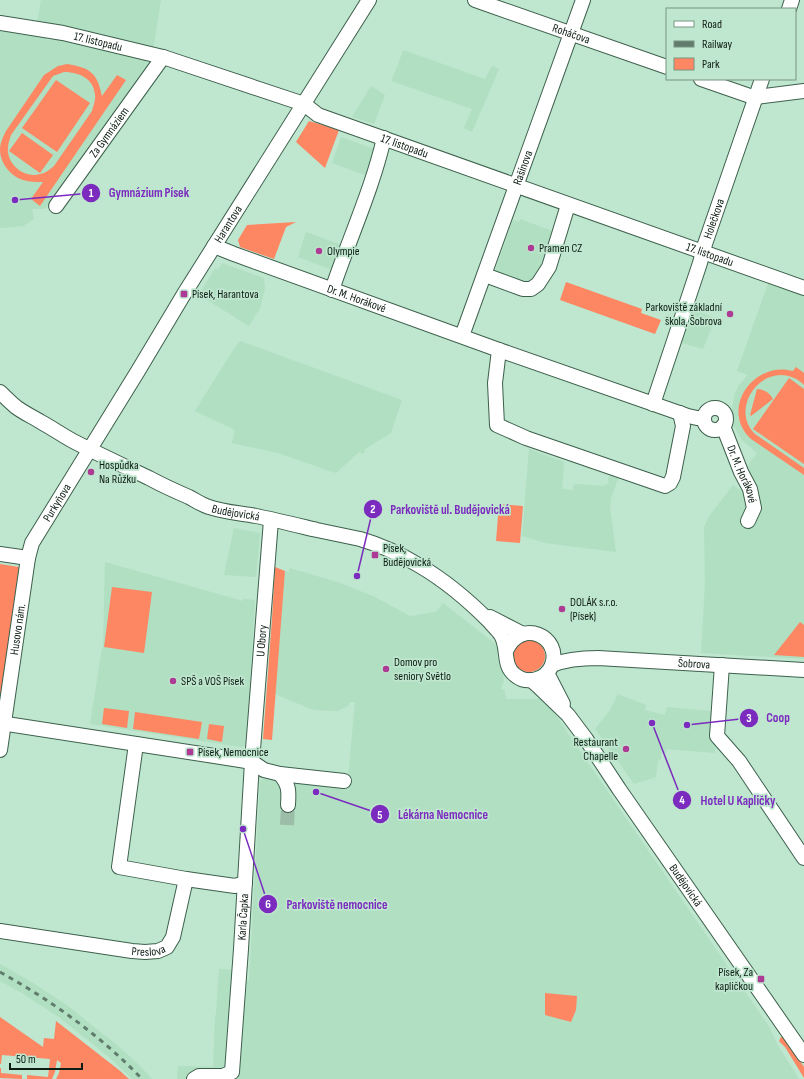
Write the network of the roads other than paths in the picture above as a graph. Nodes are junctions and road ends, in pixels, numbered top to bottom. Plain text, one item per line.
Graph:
1 (368, 0) edge
2 (475, 0) edge
3 (583, 0) edge
4 (0, 23) edge
5 (571, 34) junction
6 (163, 57) junction
7 (666, 67) edge
8 (704, 80) edge
9 (762, 80) edge
10 (804, 91) edge
11 (756, 97) junction
12 (304, 104) junction
13 (384, 138) junction
14 (517, 186) junction
15 (568, 205) junction
16 (56, 206) dead end
17 (214, 246) junction
18 (703, 252) junction
19 (484, 275) junction
20 (804, 288) edge
21 (332, 290) junction
22 (462, 336) junction
23 (499, 350) junction
24 (0, 392) edge
25 (653, 404) junction
26 (680, 414) junction
27 (89, 449) junction
28 (271, 520) junction
29 (748, 521) dead end
30 (0, 554) edge
31 (28, 558) junction
32 (478, 611) junction
33 (523, 634) junction
34 (552, 650) junction
35 (506, 651) junction
36 (584, 658) junction
37 (722, 666) junction
38 (549, 669) junction
39 (804, 670) edge
40 (531, 680) junction
41 (568, 715) junction
42 (2, 724) edge
43 (136, 744) junction
44 (0, 750) edge
45 (252, 762) junction
46 (280, 774) junction
47 (344, 782) dead end
48 (288, 805) tunnel mouth
49 (804, 858) edge
50 (186, 879) junction
51 (245, 883) junction
52 (0, 931) edge
53 (804, 1055) edge
54 (194, 1079) edge

1 - 12 street, Harantova
2 - 5 street, Roháčova
3 - 5 street, Rašínova
4 - 6 street, 17. listopadu
5 - 7 street, Roháčova
5 - 14 street, Rašínova
6 - 12 street, 17. listopadu
6 - 16 street, Za Gymnáziem
8 - 11 street
9 - 11 street, Holečkova
10 - 11 street
11 - 18 street, Holečkova
12 - 13 street, 17. listopadu
12 - 17 street, Harantova
13 - 14 street, 17. listopadu
13 - 21 street
14 - 15 street, 17. listopadu
14 - 19 street, Rašínova
15 - 18 street, 17. listopadu
15 - 19 street
17 - 21 street, Dr. M. Horákové
17 - 27 street, Harantova
18 - 20 street, 17. listopadu
18 - 25 street, Holečkova
19 - 22 street, Rašínova
21 - 22 street, Dr. M. Horákové
22 - 23 street, Dr. M. Horákové
23 - 25 street, Dr. M. Horákové
23 - 26 street
24 - 27 street, Budějovická
25 - 26 street, Dr. M. Horákové
26 - 29 street, Dr. M. Horákové
27 - 28 street, Budějovická
27 - 31 street, Purkyňova
28 - 32 street, Budějovická
28 - 45 street, U Obory
30 - 31 street
31 - 42 street, Husovo nám.
32 - 33 street, Budějovická
32 - 35 street, Budějovická
33 - 34 street, Budějovická
33 - 35 street
34 - 36 street, Šobrova
34 - 38 street, Budějovická
35 - 40 street, Budějovická
36 - 37 street, Šobrova
36 - 38 street, Šobrova
37 - 39 street, Šobrova
37 - 49 street
38 - 40 street
38 - 41 street, Budějovická
40 - 41 street, Budějovická
41 - 53 street, Budějovická
42 - 43 street
42 - 44 street, Husovo nám.
43 - 45 street
43 - 50 street
45 - 46 street
45 - 51 street, Karla Čapka
46 - 47 street
46 - 48 street
50 - 51 street
50 - 52 street, Preslova
51 - 54 street, Karla Čapka

